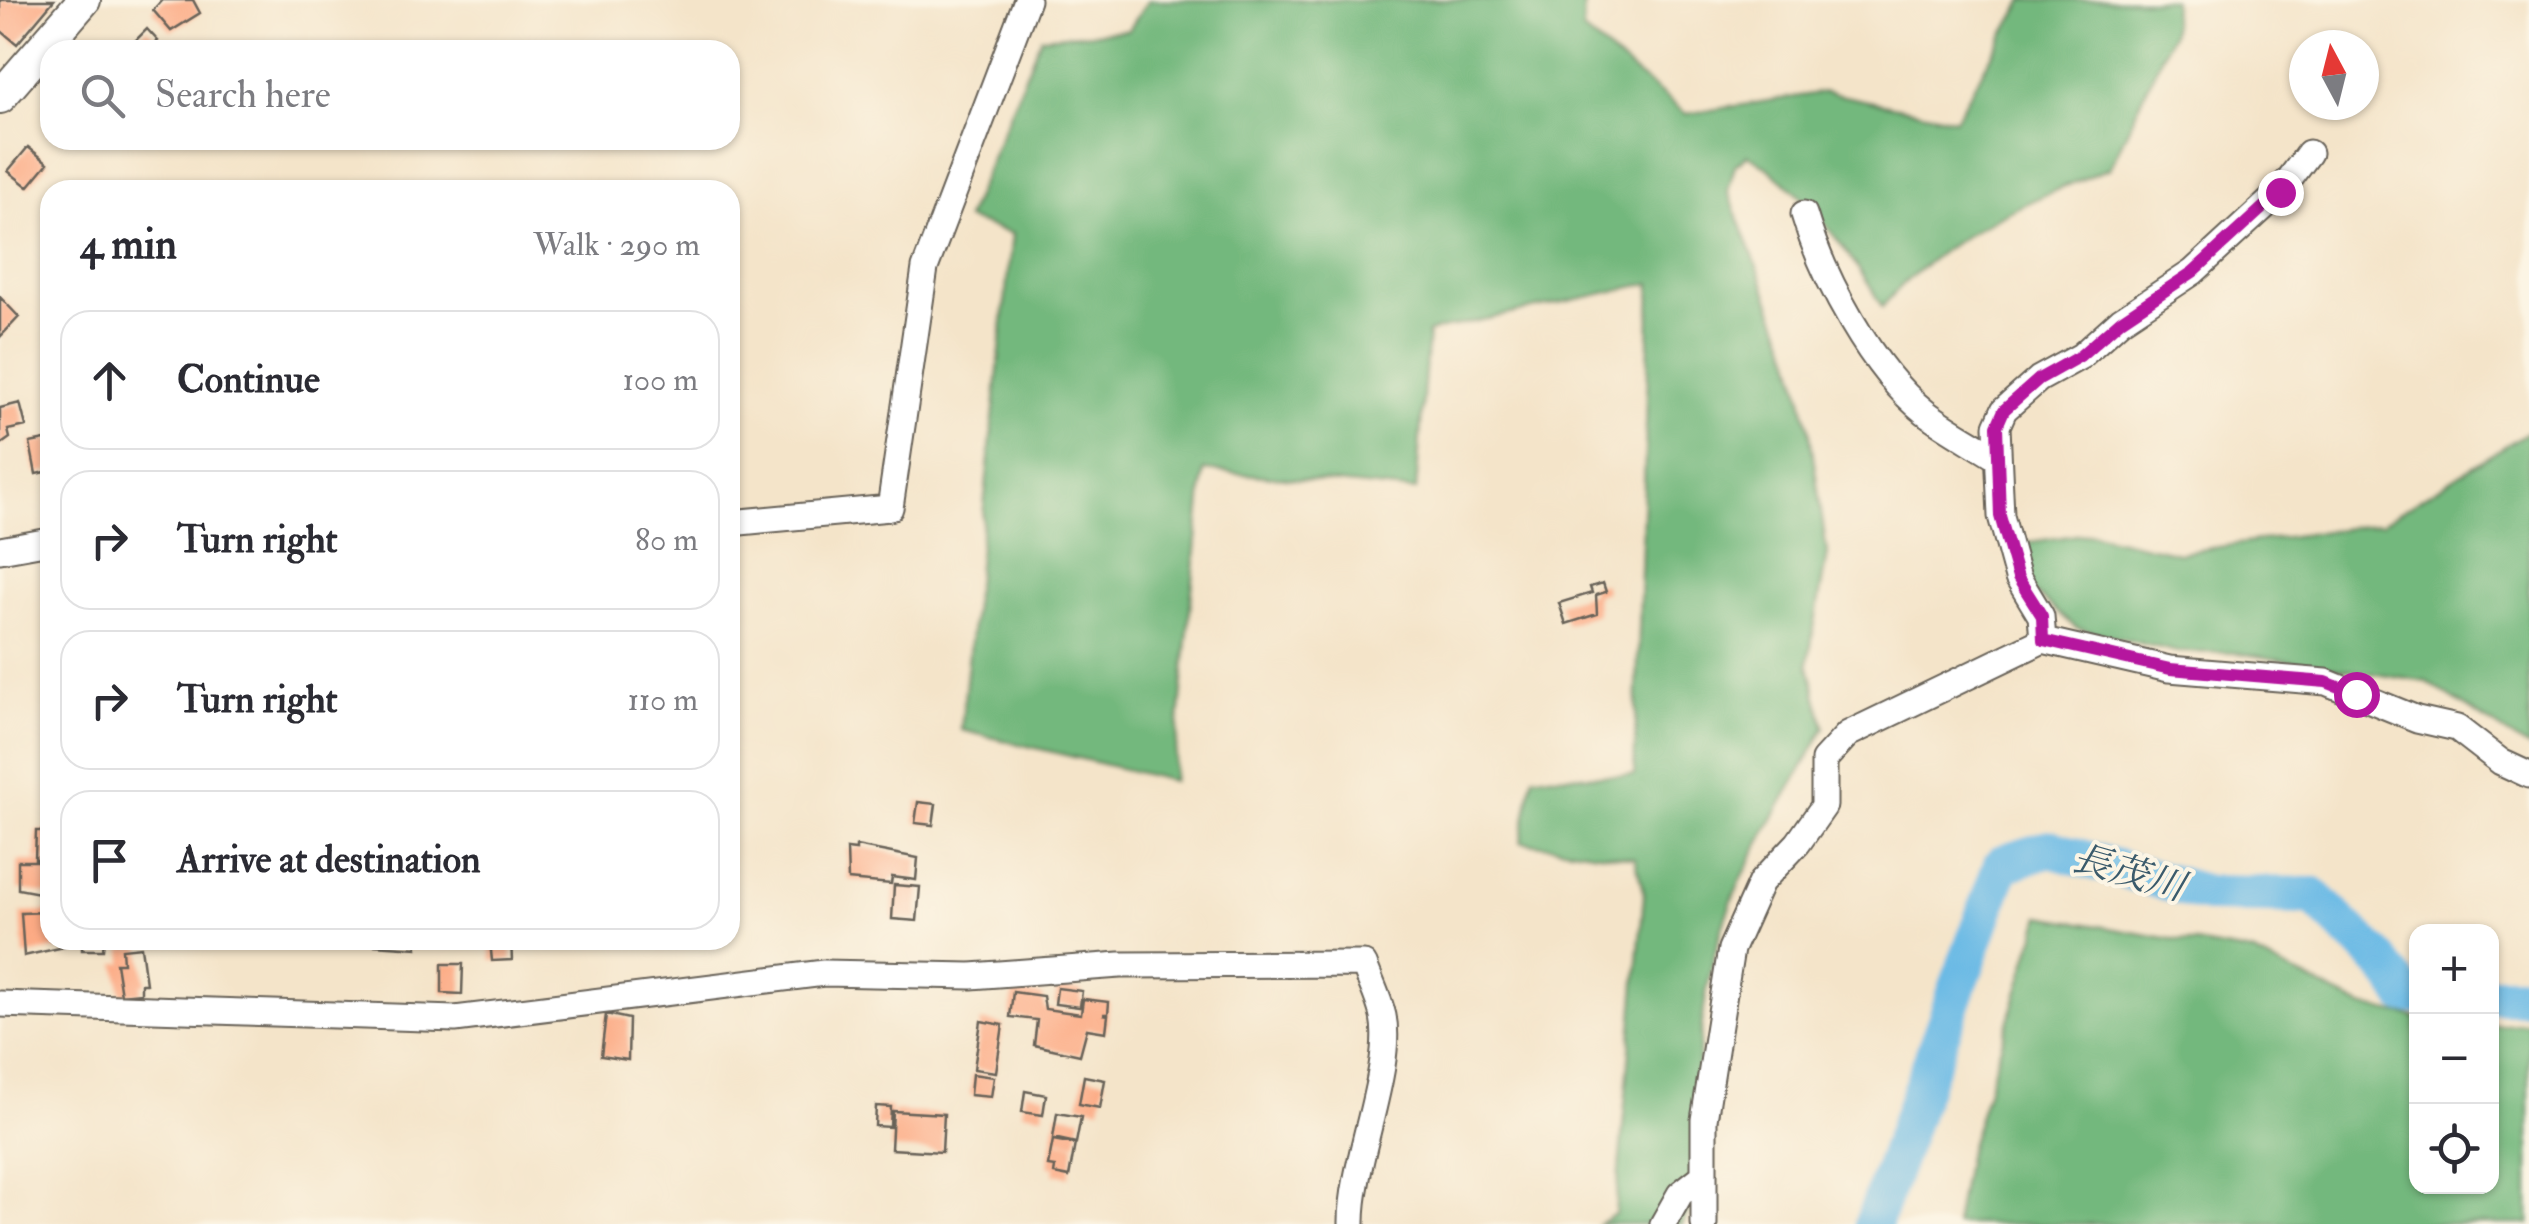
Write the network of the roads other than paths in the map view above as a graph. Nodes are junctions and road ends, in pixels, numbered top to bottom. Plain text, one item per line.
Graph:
1 (84, 0) edge
2 (1027, 0) edge
3 (49, 40) edge
4 (40, 51) edge
5 (0, 97) edge
6 (2309, 153) dead end
7 (1804, 214) dead end
8 (1998, 458) junction
9 (740, 521) edge
10 (40, 543) edge
11 (0, 550) edge
12 (2043, 640) junction
13 (2529, 776) edge
14 (0, 1004) edge
15 (1703, 1176) junction
16 (1352, 1224) edge
17 (1663, 1224) edge
18 (1704, 1224) edge

1 - 3 main road
2 - 9 street
4 - 5 main road
6 - 8 street
7 - 8 street
8 - 12 street
10 - 11 street
12 - 13 street
12 - 15 street
14 - 16 street
15 - 17 street
15 - 18 street

